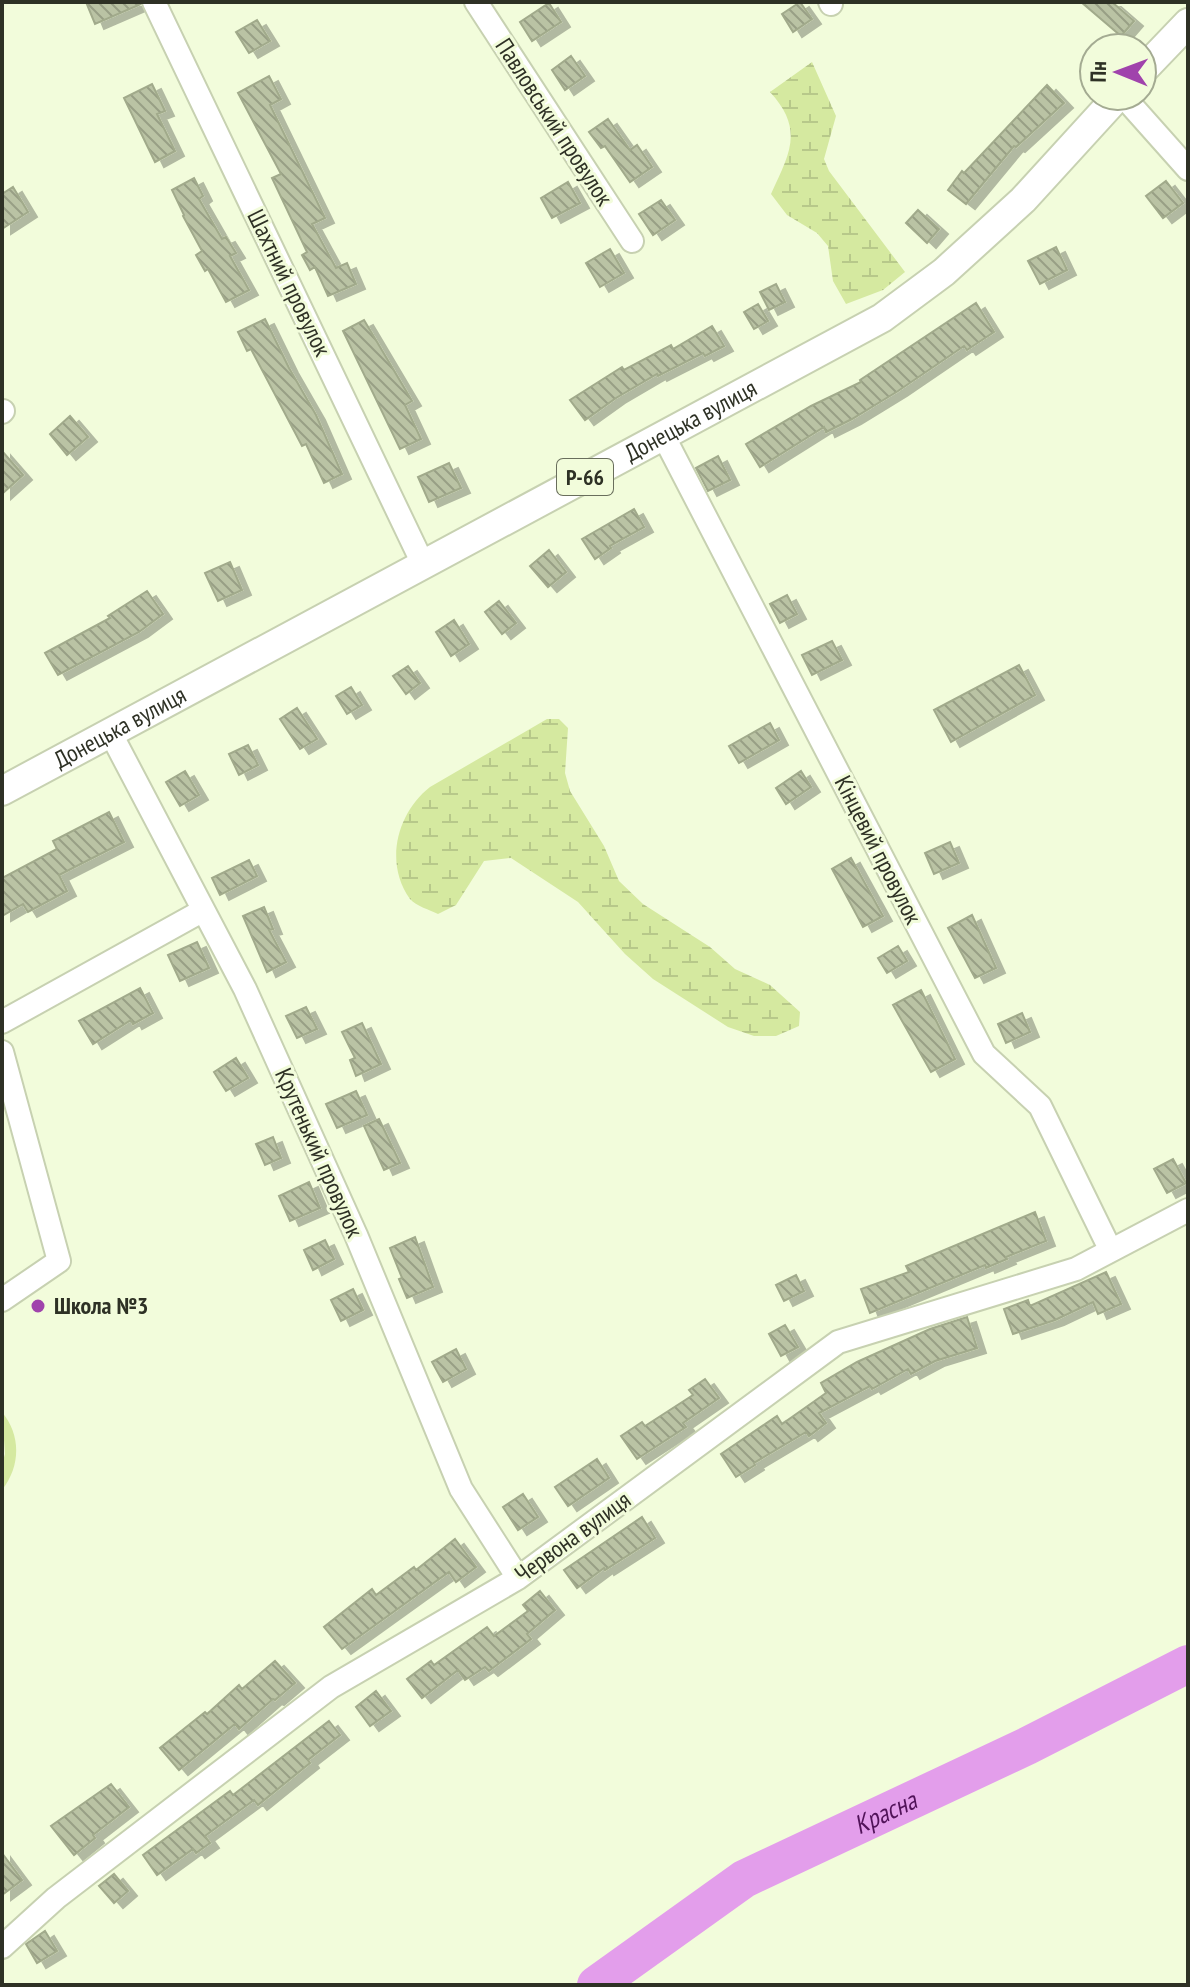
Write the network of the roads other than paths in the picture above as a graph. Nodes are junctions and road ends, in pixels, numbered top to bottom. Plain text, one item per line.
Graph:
1 (154, 2) edge
2 (476, 2) edge
3 (1188, 23) edge
4 (1158, 54) edge
5 (1106, 112) edge
6 (1136, 112) edge
7 (1188, 169) edge
8 (632, 241) dead end
9 (663, 435) junction
10 (423, 564) junction
11 (110, 732) junction
12 (2, 791) edge
13 (202, 911) junction
14 (2, 1022) edge
15 (2, 1052) edge
16 (1188, 1210) edge
17 (1110, 1249) junction
18 (2, 1300) edge
19 (518, 1578) junction
20 (2, 1947) edge

1 - 10 street, Шахтний провулок
2 - 8 street, Павловський провулок
3 - 4 main road
5 - 9 main road, Донецька вулиця / Р-66
6 - 7 street
9 - 10 main road, Донецька вулиця / Р-66
9 - 17 street, Кінцевий провулок
10 - 11 main road, Донецька вулиця / Р-66
11 - 12 main road, Донецька вулиця / Р-66
11 - 13 street, Крутенький провулок
13 - 14 street
13 - 19 street, Крутенький провулок
15 - 18 street
16 - 17 street, Червона вулиця
17 - 19 street, Червона вулиця
19 - 20 street, Червона вулиця

